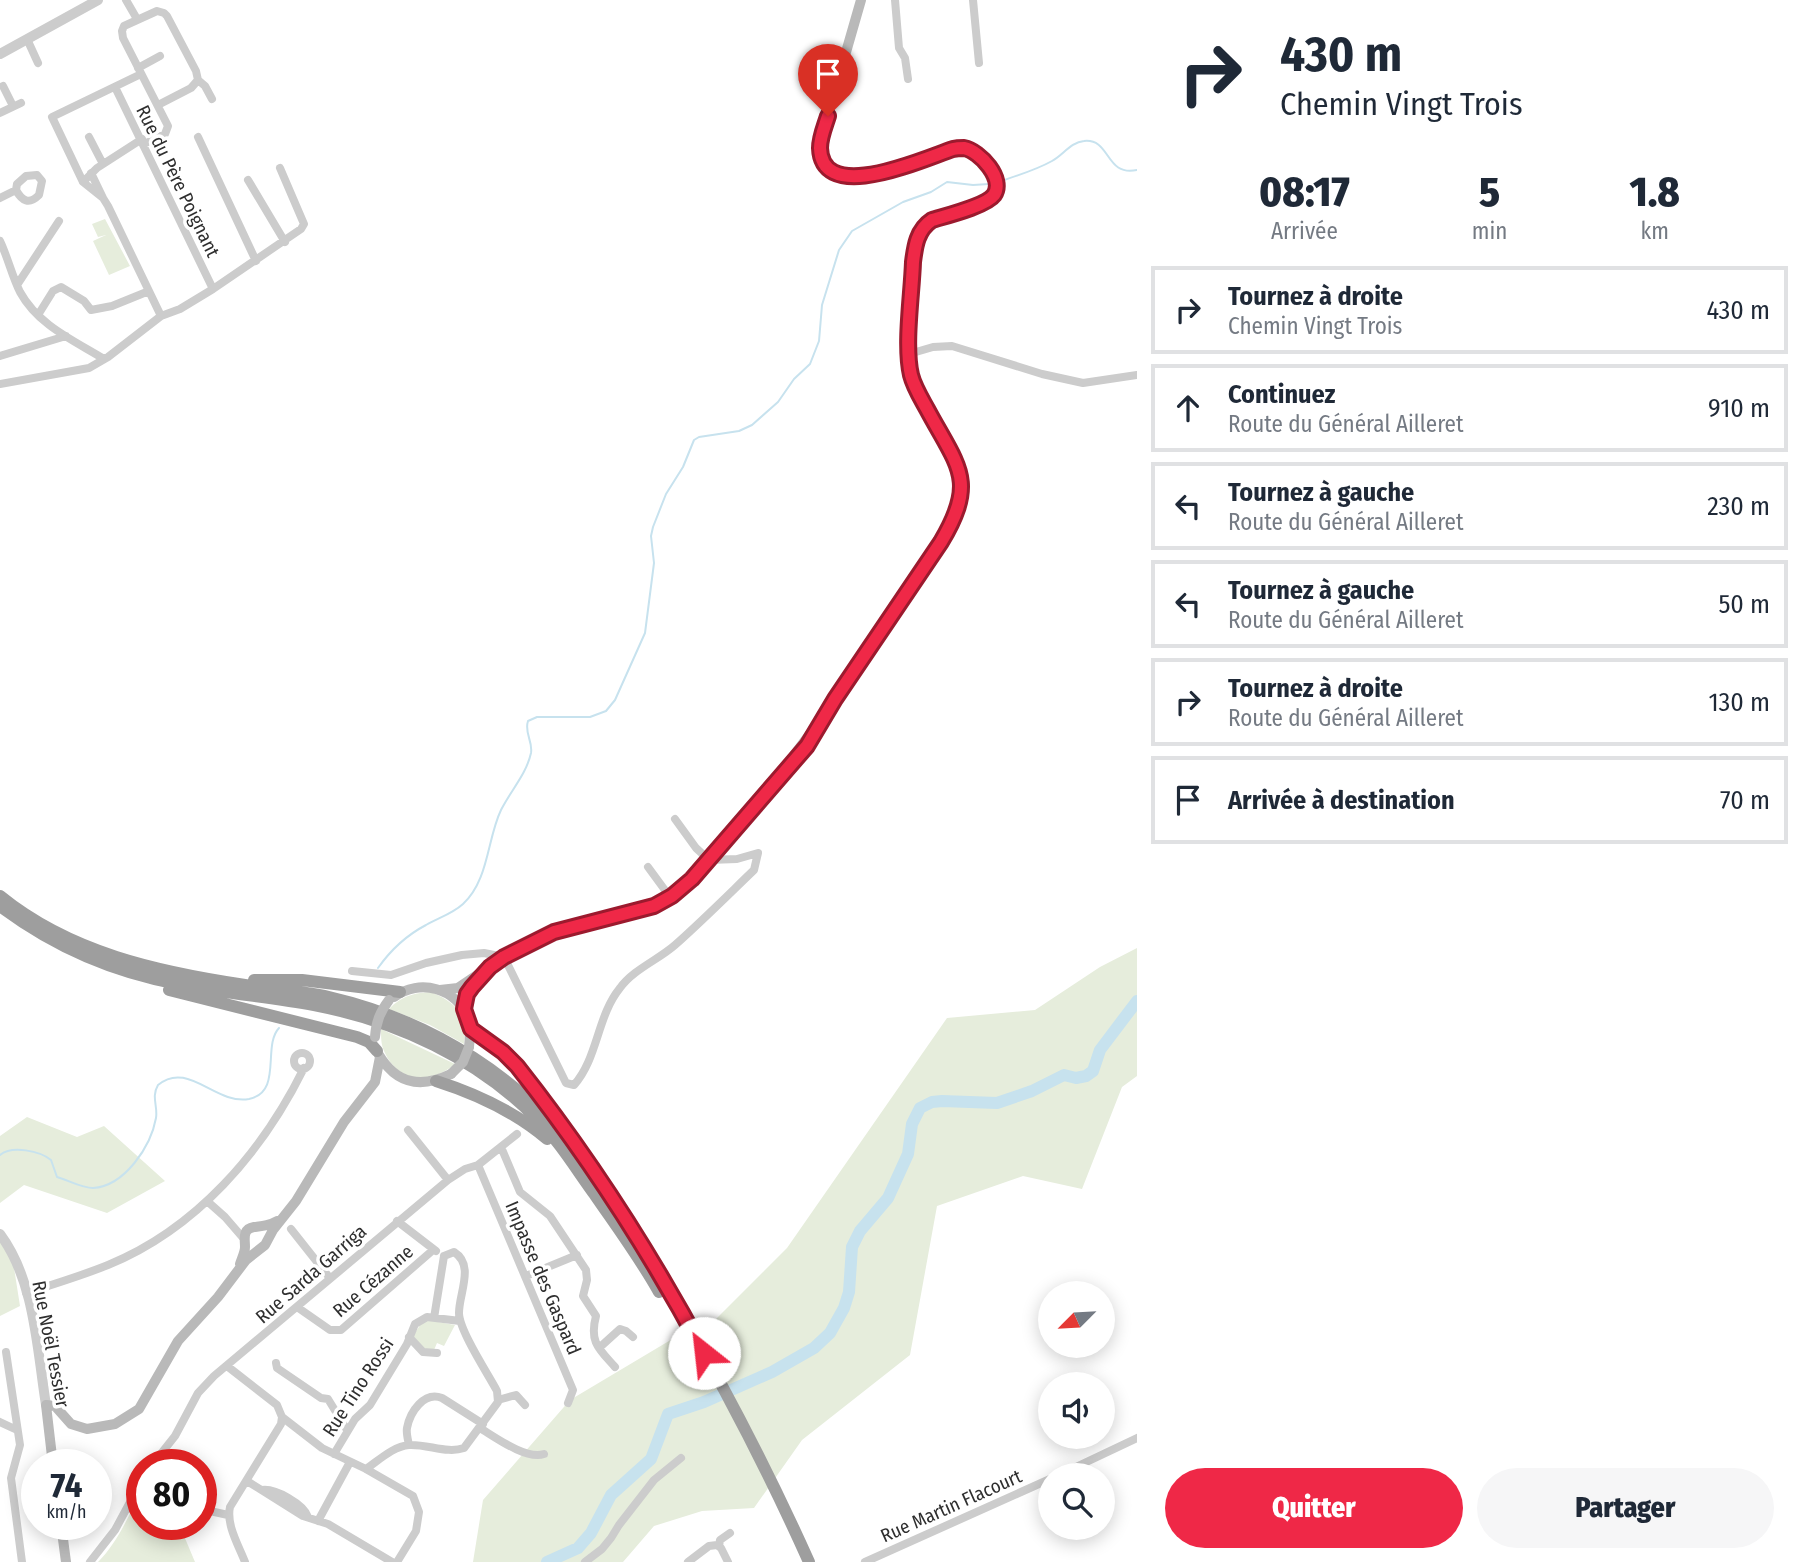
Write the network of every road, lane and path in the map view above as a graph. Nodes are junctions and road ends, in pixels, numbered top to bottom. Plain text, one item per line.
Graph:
1 (98, 0) edge
2 (127, 0) edge
3 (861, 0) edge
4 (895, 0) edge
5 (974, 0) edge
6 (137, 19) junction
7 (27, 39) junction
8 (0, 54) edge
9 (160, 56) dead end
10 (979, 63) dead end
11 (38, 64) dead end
12 (140, 71) junction
13 (908, 79) dead end
14 (198, 80) junction
15 (3, 86) dead end
16 (115, 87) junction
17 (212, 99) dead end
18 (158, 105) junction
19 (0, 113) edge
20 (198, 136) dead end
21 (89, 137) dead end
22 (143, 142) junction
23 (103, 164) junction
24 (279, 168) dead end
25 (91, 173) junction
26 (248, 180) dead end
27 (83, 182) junction
28 (16, 190) dead end
29 (0, 198) edge
30 (103, 198) junction
31 (59, 221) dead end
32 (0, 241) edge
33 (285, 242) junction
34 (256, 261) junction
35 (17, 285) junction
36 (213, 289) junction
37 (149, 291) junction
38 (38, 315) junction
39 (161, 316) junction
40 (66, 336) junction
41 (909, 354) junction
42 (0, 356) edge
43 (104, 359) junction
44 (1137, 375) edge
45 (0, 384) edge
46 (675, 819) dead end
47 (709, 860) junction
48 (648, 867) dead end
49 (0, 896) edge
50 (670, 897) junction
51 (0, 906) edge
52 (504, 957) junction
53 (490, 967) junction
54 (121, 970) junction
55 (352, 971) dead end
56 (213, 980) junction
57 (440, 990) junction
58 (394, 996) junction
59 (464, 1009) junction
60 (471, 1029) junction
61 (377, 1048) junction
62 (304, 1068) dead end
63 (397, 1075) junction
64 (436, 1081) junction
65 (364, 1097) junction
66 (408, 1130) dead end
67 (517, 1134) dead end
68 (501, 1147) junction
69 (478, 1165) junction
70 (581, 1176) junction
71 (447, 1180) junction
72 (207, 1201) junction
73 (225, 1217) junction
74 (625, 1217) junction
75 (280, 1220) junction
76 (397, 1221) junction
77 (256, 1228) junction
78 (291, 1229) dead end
79 (0, 1234) edge
80 (244, 1242) junction
81 (264, 1244) junction
82 (433, 1250) junction
83 (577, 1255) junction
84 (444, 1256) junction
85 (237, 1270) junction
86 (526, 1276) junction
87 (329, 1278) junction
88 (659, 1283) junction
89 (26, 1293) junction
90 (297, 1307) junction
91 (434, 1318) junction
92 (460, 1321) junction
93 (409, 1337) junction
94 (633, 1337) dead end
95 (599, 1349) junction
96 (6, 1352) dead end
97 (437, 1353) dead end
98 (276, 1363) dead end
99 (228, 1366) junction
100 (615, 1367) dead end
101 (498, 1399) junction
102 (568, 1403) dead end
103 (46, 1405) junction
104 (525, 1405) dead end
105 (282, 1417) junction
106 (0, 1422) edge
107 (481, 1426) junction
108 (17, 1430) junction
109 (347, 1430) junction
110 (1137, 1438) edge
111 (409, 1445) junction
112 (51, 1449) edge
113 (165, 1449) edge
114 (334, 1454) junction
115 (544, 1454) dead end
116 (681, 1458) dead end
117 (350, 1462) junction
118 (1084, 1463) edge
119 (366, 1469) junction
120 (247, 1481) junction
121 (1038, 1484) edge
122 (780, 1509) junction
123 (126, 1510) edge
124 (217, 1513) edge
125 (228, 1515) junction
126 (318, 1521) junction
127 (730, 1533) dead end
128 (63, 1540) edge
129 (719, 1546) junction
130 (22, 1562) edge
131 (65, 1562) edge
132 (90, 1562) edge
133 (246, 1562) edge
134 (395, 1562) edge
135 (585, 1562) edge
136 (688, 1562) edge
137 (728, 1562) edge
138 (800, 1562) edge
139 (809, 1562) edge
140 (865, 1562) edge

1 - 7 street
2 - 6 street
3 - 41 main road
4 - 13 street
5 - 10 street
6 - 12 street
6 - 14 street
7 - 8 street
7 - 11 street
9 - 12 street
12 - 16 street
12 - 18 street
14 - 17 street
14 - 18 street
15 - 19 street
16 - 22 street, Rue du Père Poignant
16 - 27 street
18 - 22 street
20 - 34 street
21 - 23 street
22 - 23 street
22 - 36 street, Rue du Père Poignant
23 - 25 street
24 - 33 street
25 - 27 street
25 - 30 street
26 - 33 street
27 - 30 street
28 - 29 street
30 - 37 street
31 - 35 street
32 - 35 street
33 - 34 street
34 - 36 street
35 - 38 street
36 - 39 street
37 - 38 street
37 - 39 street
38 - 40 street
39 - 43 street
40 - 42 street
40 - 43 street
41 - 44 street
41 - 47 main road
43 - 45 street
46 - 47 street
47 - 50 main road
47 - 52 street
48 - 50 street
49 - 56 highway
50 - 52 main road
51 - 54 highway
52 - 53 main road
52 - 55 street
53 - 57 main road
53 - 59 main road
54 - 61 highway
54 - 70 highway
56 - 58 highway
56 - 74 highway
57 - 58 main road
57 - 59 main road
58 - 61 main road, bridge
59 - 60 main road
60 - 64 main road, bridge
60 - 74 highway
61 - 63 main road
61 - 65 main road
62 - 72 street
63 - 64 main road
63 - 65 main road
64 - 70 highway
65 - 75 main road
66 - 71 street
67 - 68 street, Rue Sarda Garriga
68 - 69 street, Rue Sarda Garriga
68 - 83 street
69 - 71 street, Rue Sarda Garriga
69 - 86 street, Impasse des Gaspard
70 - 88 highway
71 - 76 street, Rue Sarda Garriga
72 - 73 street
72 - 89 street
73 - 77 street
73 - 80 street
74 - 88 highway
75 - 77 main road
75 - 81 main road
76 - 82 street
76 - 87 street, Rue Sarda Garriga
77 - 80 main road
77 - 81 main road
78 - 87 street
79 - 89 street, Rue Noël Tessier
80 - 81 main road
80 - 85 main road
81 - 85 main road
82 - 84 street
82 - 90 street, Rue Cézanne
83 - 86 street
83 - 95 street
84 - 91 street
84 - 92 street
85 - 103 main road
86 - 102 street, Impasse des Gaspard
87 - 90 street, Rue Sarda Garriga
88 - 122 highway
89 - 103 street, Rue Noël Tessier
90 - 99 street, Rue Sarda Garriga
91 - 92 street
91 - 93 street, Rue Tino Rossi
92 - 101 street
93 - 97 street, Rue Tino Rossi
93 - 109 street, Rue Tino Rossi
94 - 95 street
95 - 100 street
96 - 108 street
98 - 109 street
99 - 105 street
99 - 113 street, Rue Sarda Garriga
101 - 104 street
101 - 107 street
103 - 112 main road, Rue Noël Tessier
105 - 114 street
105 - 120 street
106 - 108 street
107 - 111 street
107 - 111 street
107 - 115 street
108 - 130 street
109 - 114 street, Rue Tino Rossi
110 - 118 street
111 - 119 street
114 - 117 street
116 - 135 street
117 - 119 street
117 - 126 street
119 - 134 street
120 - 125 street
120 - 126 street
121 - 140 street, Rue Martin Flacourt
122 - 138 highway
122 - 139 highway
123 - 132 street
124 - 125 street
125 - 133 street
126 - 134 street
127 - 129 street
128 - 131 main road
129 - 136 street
129 - 137 street

